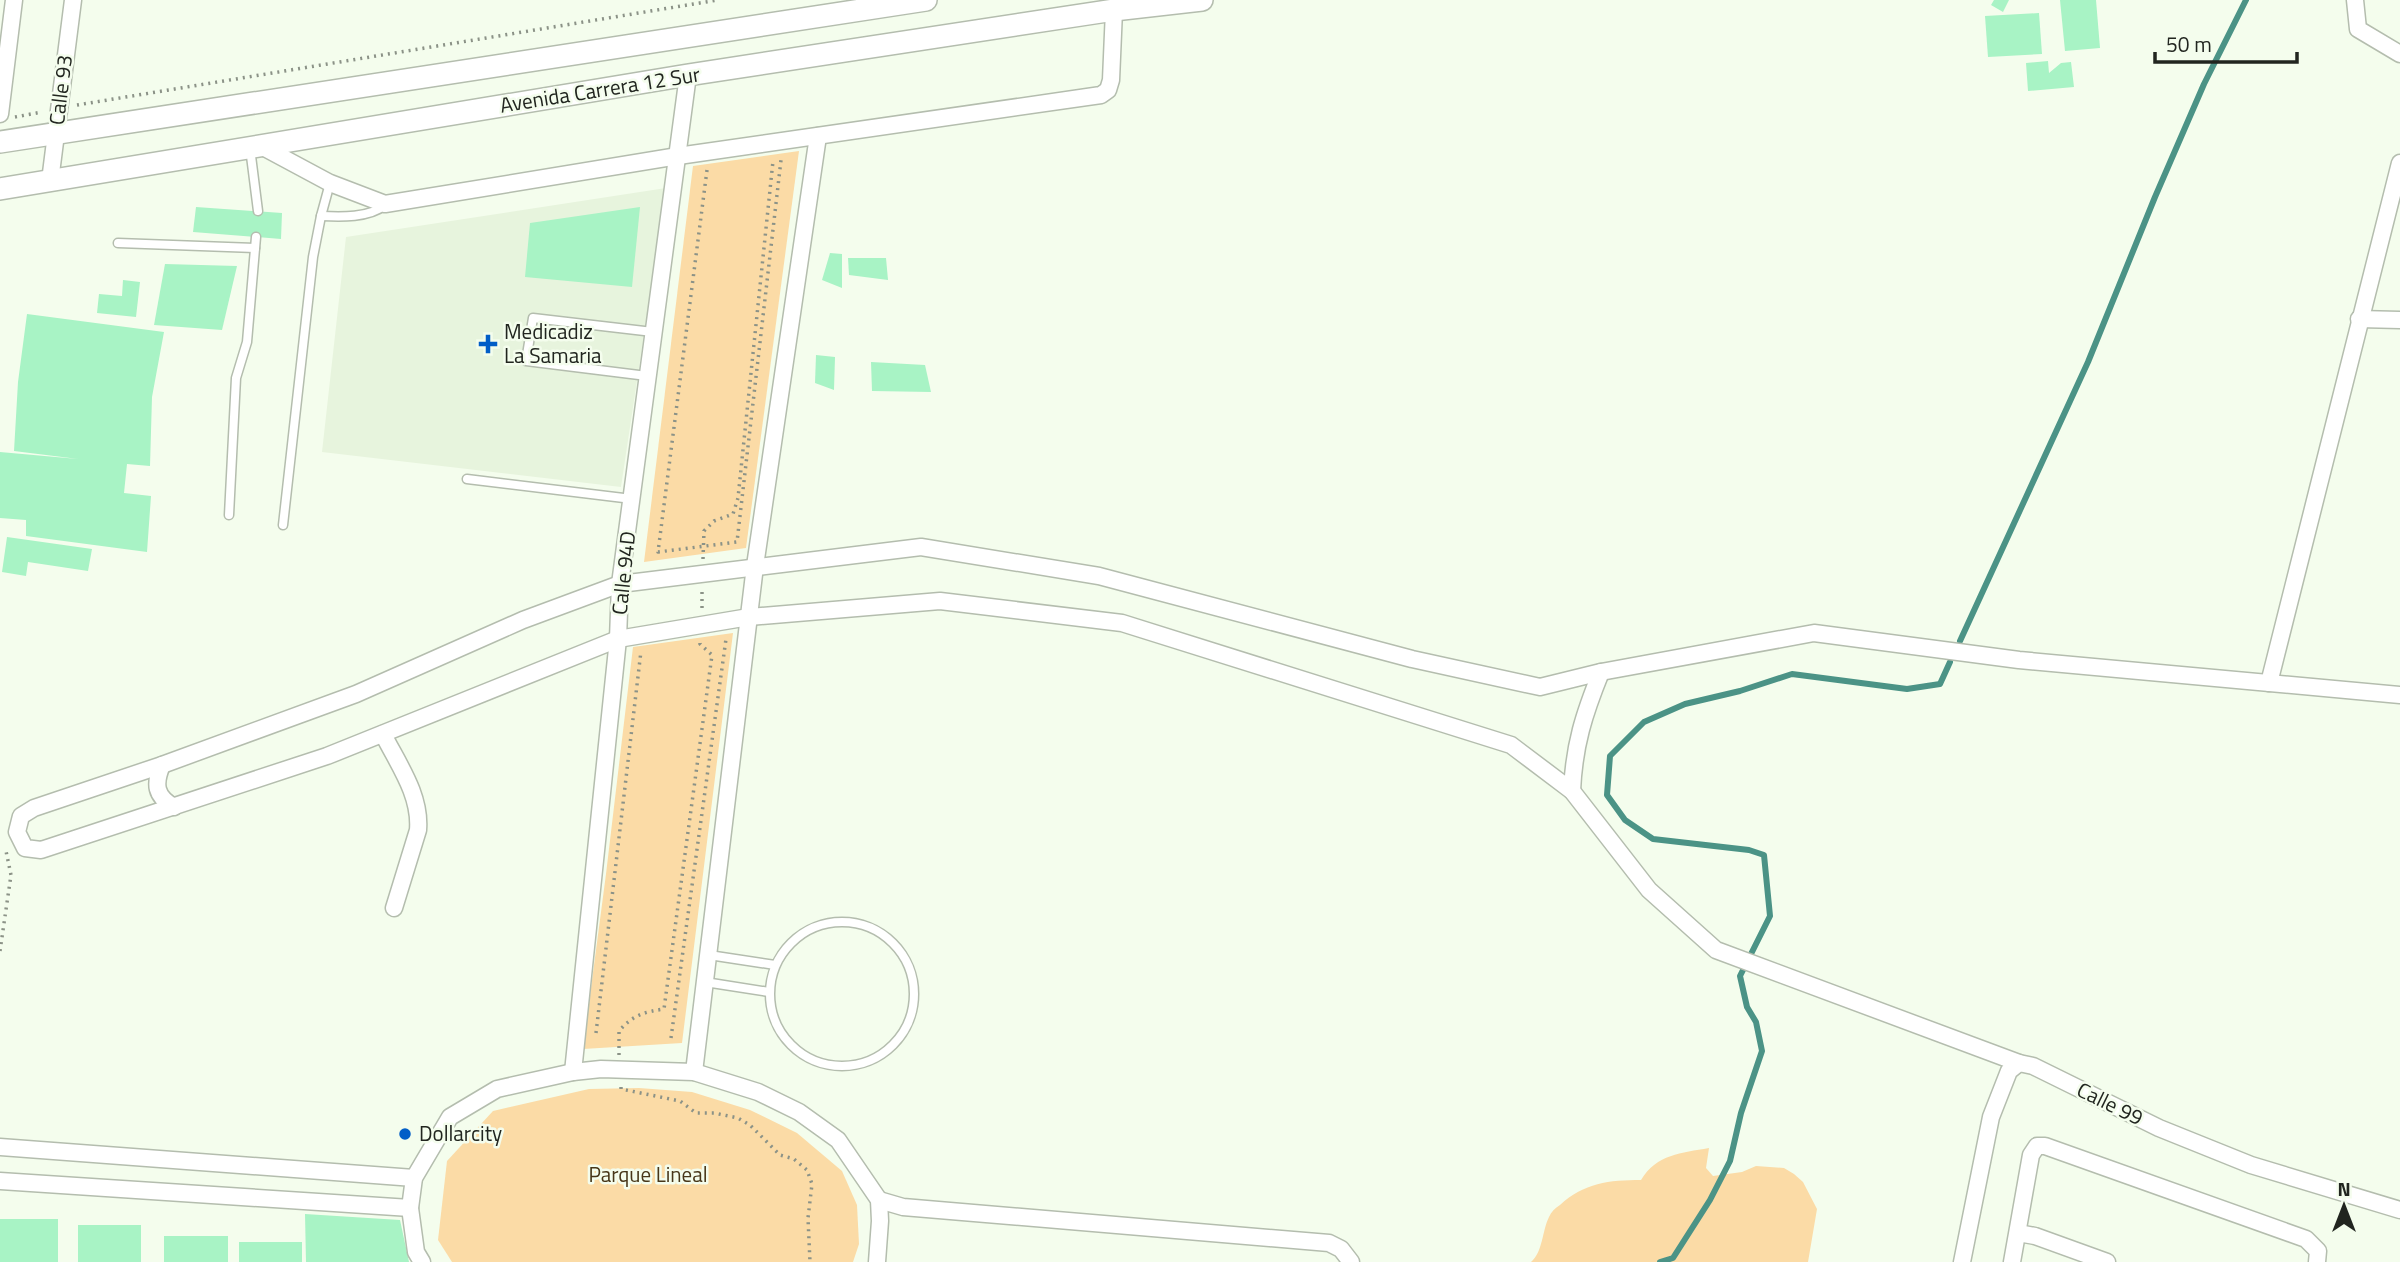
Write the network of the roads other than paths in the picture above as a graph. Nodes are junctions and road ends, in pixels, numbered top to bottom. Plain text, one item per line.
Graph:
1 (14, 0) edge
2 (72, 0) edge
3 (926, 0) edge
4 (1202, 0) edge
5 (2355, 0) edge
6 (1114, 10) junction
7 (2400, 54) edge
8 (688, 75) junction
9 (6, 116) edge
10 (56, 132) junction
11 (818, 136) junction
12 (0, 142) edge
13 (256, 147) junction
14 (678, 156) junction
15 (2400, 163) edge
16 (50, 181) junction
17 (330, 183) junction
18 (0, 189) edge
19 (385, 204) junction
20 (258, 211) dead end
21 (321, 216) junction
22 (256, 237) dead end
23 (118, 243) dead end
24 (255, 248) junction
25 (2359, 319) junction
26 (2400, 320) edge
27 (653, 332) junction
28 (647, 376) junction
29 (467, 479) dead end
30 (632, 499) junction
31 (229, 515) dead end
32 (283, 525) dead end
33 (755, 566) junction
34 (620, 584) junction
35 (749, 617) junction
36 (618, 639) junction
37 (1601, 671) junction
38 (2269, 683) junction
39 (2400, 695) edge
40 (383, 734) junction
41 (162, 765) junction
42 (1572, 791) junction
43 (173, 807) junction
44 (394, 908) dead end
45 (709, 955) junction
46 (775, 964) junction
47 (705, 982) junction
48 (769, 992) junction
49 (2019, 1063) junction
50 (573, 1072) junction
51 (694, 1072) junction
52 (0, 1147) edge
53 (415, 1178) junction
54 (0, 1181) edge
55 (879, 1200) junction
56 (410, 1208) junction
57 (2400, 1210) edge
58 (2018, 1233) junction
59 (422, 1262) edge
60 (877, 1262) edge
61 (1351, 1262) edge
62 (1962, 1262) edge
63 (2012, 1262) edge
64 (2107, 1262) edge
65 (2317, 1262) edge

1 - 9 street
2 - 10 street, Calle 93
3 - 10 street, Avenida Carrera 12 Sur
4 - 6 street, Avenida Carrera 12 Sur
5 - 7 street
6 - 8 street, Avenida Carrera 12 Sur
6 - 11 street
8 - 13 street, Avenida Carrera 12 Sur
8 - 14 street, Calle 94D
10 - 12 street, Avenida Carrera 12 Sur
10 - 16 street, Calle 93
11 - 14 street
11 - 33 street
13 - 16 street, Avenida Carrera 12 Sur
13 - 17 street
13 - 20 lane
14 - 19 street
14 - 27 street, Calle 94D
15 - 25 street
16 - 18 street, Avenida Carrera 12 Sur
17 - 19 street
17 - 21 lane
19 - 21 lane
21 - 32 lane
22 - 24 lane
23 - 24 lane
24 - 31 lane
25 - 26 street
25 - 38 street
27 - 28 street, Calle 94D
27 - 28 lane
28 - 30 street, Calle 94D
29 - 30 lane
30 - 34 street, Calle 94D
33 - 34 street
33 - 35 street
33 - 37 street
34 - 36 street, Calle 94D
34 - 41 street
35 - 36 street, Calle 99
35 - 42 street, Calle 99
35 - 45 street
36 - 40 street, Calle 99
36 - 50 street, Calle 94D
37 - 38 street
37 - 42 street
38 - 39 street
40 - 43 street, Calle 99
40 - 44 street
41 - 43 street
41 - 43 street, Calle 99
42 - 49 street, Calle 99
45 - 46 lane
45 - 47 street
46 - 48 lane
46 - 48 lane
47 - 48 lane
47 - 51 street
49 - 57 street, Calle 99
49 - 62 street
50 - 51 street
50 - 53 street
51 - 55 street
52 - 53 street
53 - 56 street
54 - 56 street
55 - 60 street
55 - 61 street
56 - 59 street
58 - 63 street
58 - 64 street
58 - 65 street

